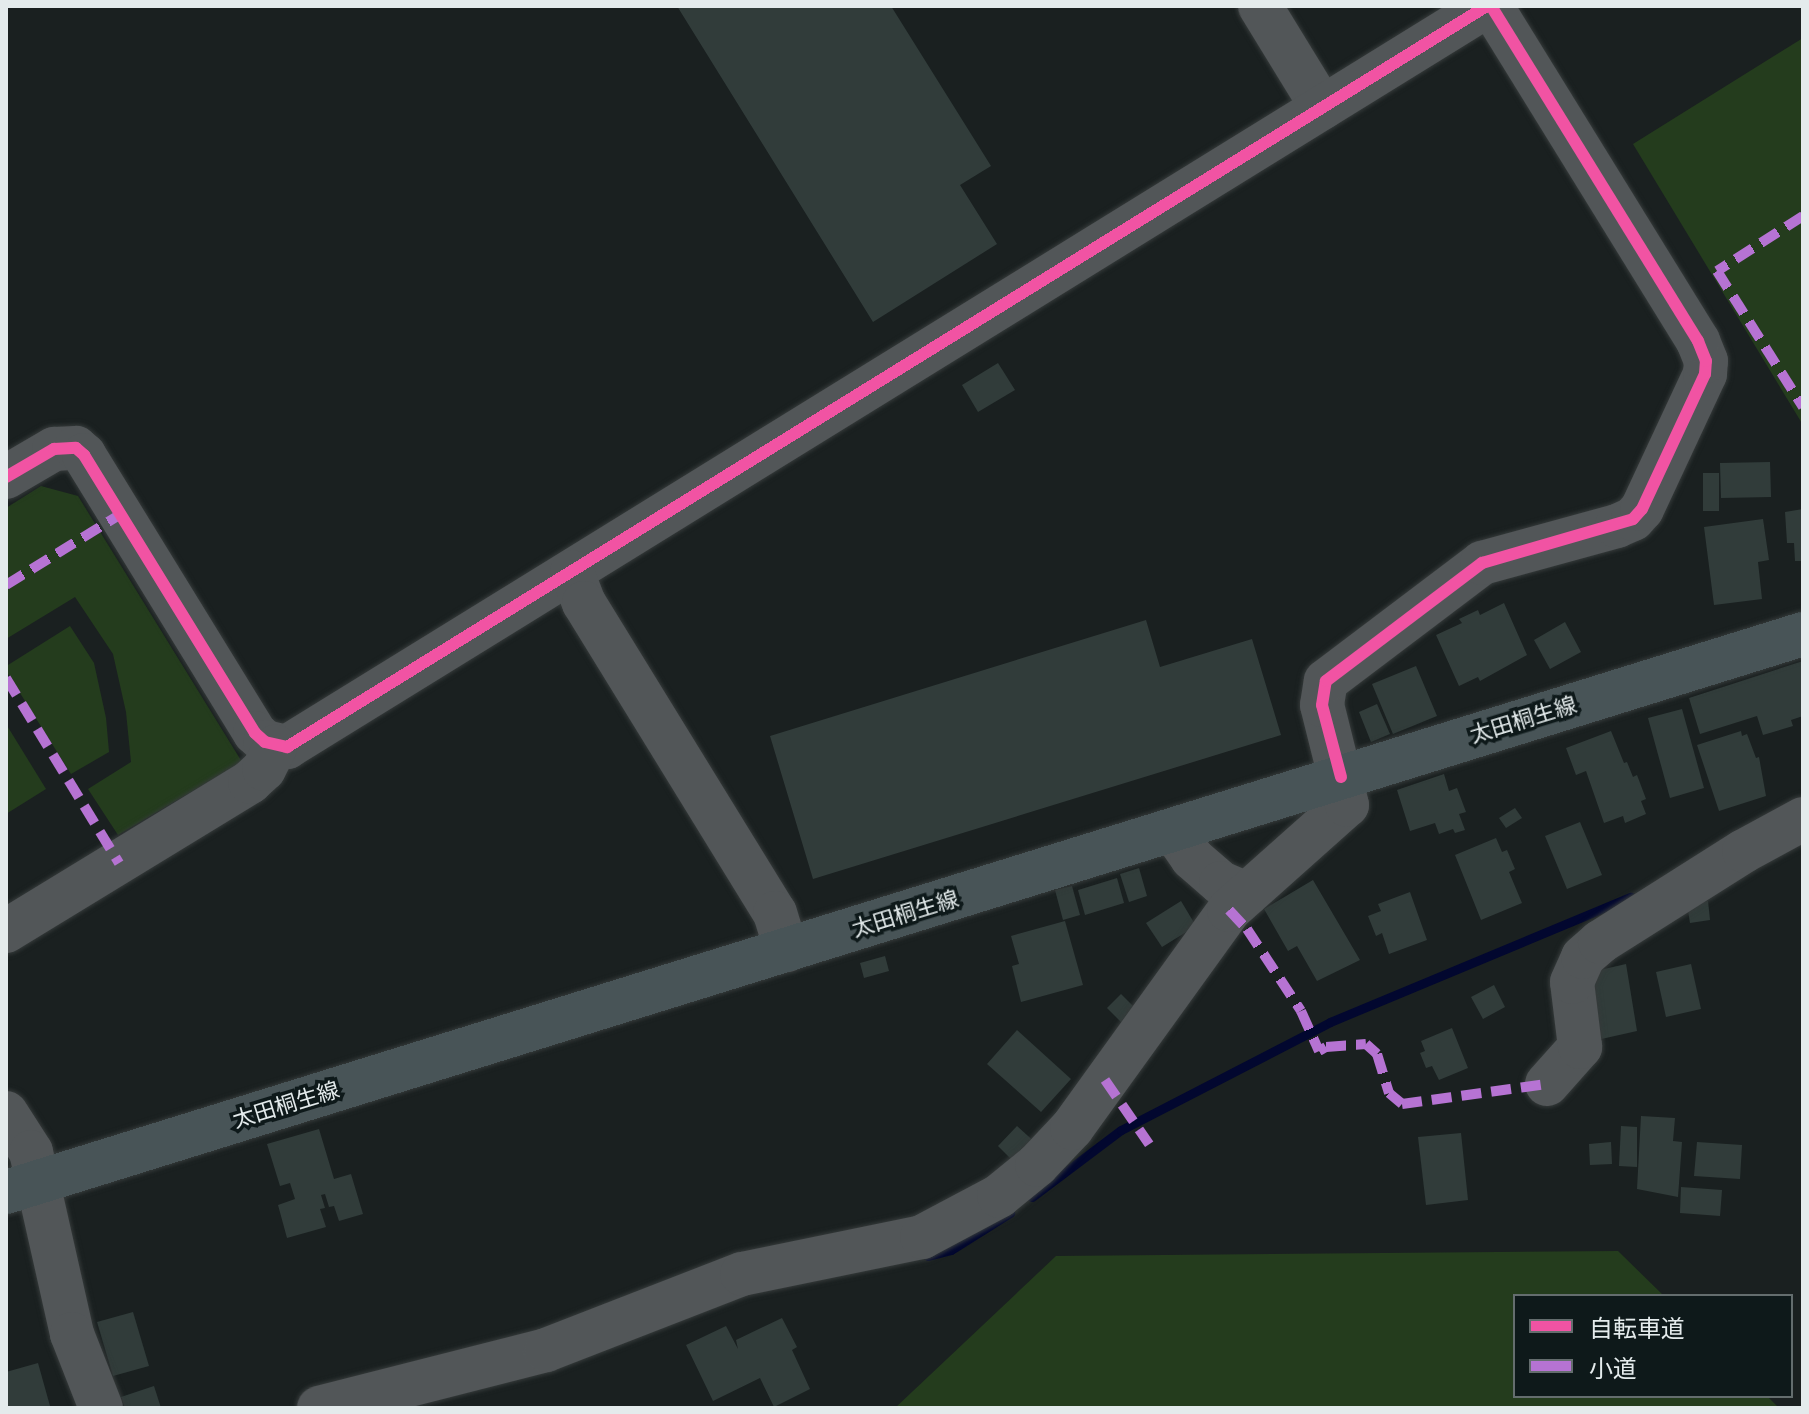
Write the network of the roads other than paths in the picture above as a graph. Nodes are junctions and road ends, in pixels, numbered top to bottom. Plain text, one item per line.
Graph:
1 (1260, 6) edge
2 (1489, 6) edge
3 (1322, 107) junction
4 (6, 477) edge
5 (572, 572) junction
6 (1803, 634) edge
7 (275, 747) junction
8 (1341, 777) junction
9 (1803, 819) edge
10 (1174, 832) junction
11 (1247, 894) junction
12 (6, 931) edge
13 (786, 950) junction
14 (1547, 1084) dead end
15 (6, 1113) edge
16 (22, 1186) edge
17 (101, 1408) edge
18 (319, 1408) edge

1 - 3 street
2 - 3 street
2 - 8 street
3 - 5 street
4 - 7 street
5 - 7 street
5 - 13 street
6 - 8 main road, 太田桐生線
7 - 12 street
8 - 10 main road, 太田桐生線
8 - 11 street
9 - 14 street
10 - 11 street
10 - 13 main road, 太田桐生線
11 - 18 street
13 - 16 main road, 太田桐生線
15 - 16 street
16 - 17 street

